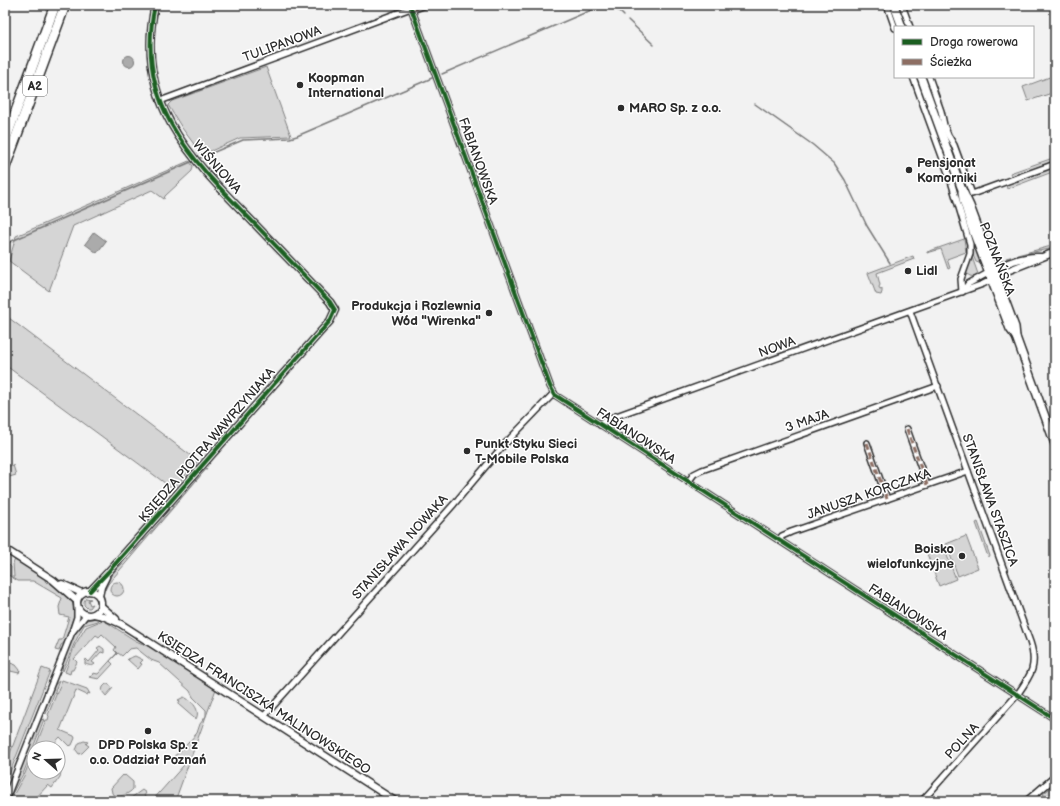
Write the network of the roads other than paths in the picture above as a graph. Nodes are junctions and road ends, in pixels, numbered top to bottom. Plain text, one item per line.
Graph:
1 (55, 5) edge
2 (65, 5) edge
3 (155, 5) edge
4 (426, 5) edge
5 (887, 5) edge
6 (894, 5) edge
7 (902, 5) edge
8 (411, 8) edge
9 (894, 26) edge
10 (902, 26) edge
11 (910, 26) edge
12 (913, 78) edge
13 (921, 78) edge
14 (929, 78) edge
15 (160, 100) junction
16 (5, 141) edge
17 (1055, 164) edge
18 (5, 167) edge
19 (1055, 252) edge
20 (992, 274) junction
21 (962, 292) junction
22 (335, 310) joint
23 (910, 311) junction
24 (938, 386) junction
25 (554, 393) junction
26 (600, 425) junction
27 (907, 429) dead end
28 (867, 444) dead end
29 (1055, 444) edge
30 (968, 470) junction
31 (688, 482) junction
32 (927, 485) junction
33 (887, 499) junction
34 (779, 540) junction
35 (5, 549) edge
36 (108, 572) junction
37 (53, 580) junction
38 (90, 591) junction
39 (82, 593) junction
40 (99, 596) junction
41 (77, 604) junction
42 (101, 606) junction
43 (94, 614) junction
44 (86, 615) junction
45 (121, 624) junction
46 (72, 632) junction
47 (1017, 695) junction
48 (264, 716) junction
49 (1055, 719) edge
50 (1055, 777) edge
51 (5, 801) edge
52 (395, 801) edge
53 (922, 801) edge
54 (1027, 801) edge

1 - 16 highway, A2
2 - 18 highway, A2
3 - 15 street, WIŚNIOWA
4 - 8 street, TULIPANOWA
5 - 9 street
6 - 10 main road
7 - 11 street
8 - 15 street, TULIPANOWA
8 - 25 street, FABIANOWSKA
12 - 21 street
13 - 20 main road, POZNAŃSKA
14 - 17 street
15 - 22 street, WIŚNIOWA
19 - 20 street
20 - 21 street, NOWA
20 - 29 main road, POZNAŃSKA
21 - 23 street, NOWA
22 - 36 street, KSIĘDZA PIOTRA WAWRZYNIAKA
23 - 24 street, STANISŁAWA STASZICA
23 - 26 street, NOWA
24 - 30 street, STANISŁAWA STASZICA
24 - 31 street, 3 MAJA
25 - 26 street, FABIANOWSKA
25 - 48 street, STANISŁAWA NOWAKA
26 - 31 street, FABIANOWSKA
27 - 32 street
28 - 33 street
30 - 32 street, JANUSZA KORCZAKA
30 - 47 street, STANISŁAWA STASZICA
31 - 34 street, FABIANOWSKA
32 - 33 street, JANUSZA KORCZAKA
33 - 34 street, JANUSZA KORCZAKA
34 - 47 street, FABIANOWSKA
35 - 37 street
36 - 38 street, KSIĘDZA PIOTRA WAWRZYNIAKA
36 - 40 street, KSIĘDZA PIOTRA WAWRZYNIAKA
37 - 39 street
37 - 41 street
38 - 39 street
38 - 40 street
39 - 41 street
40 - 42 street
41 - 44 street
41 - 46 street
42 - 43 street
42 - 45 street, KSIĘDZA FRANCISZKA MALINOWSKIEGO
43 - 44 street
43 - 45 street, KSIĘDZA FRANCISZKA MALINOWSKIEGO
44 - 46 street
45 - 48 street, KSIĘDZA FRANCISZKA MALINOWSKIEGO
46 - 51 street
47 - 49 street, FABIANOWSKA
47 - 53 street, POLNA
48 - 52 street, KSIĘDZA FRANCISZKA MALINOWSKIEGO
50 - 54 street

